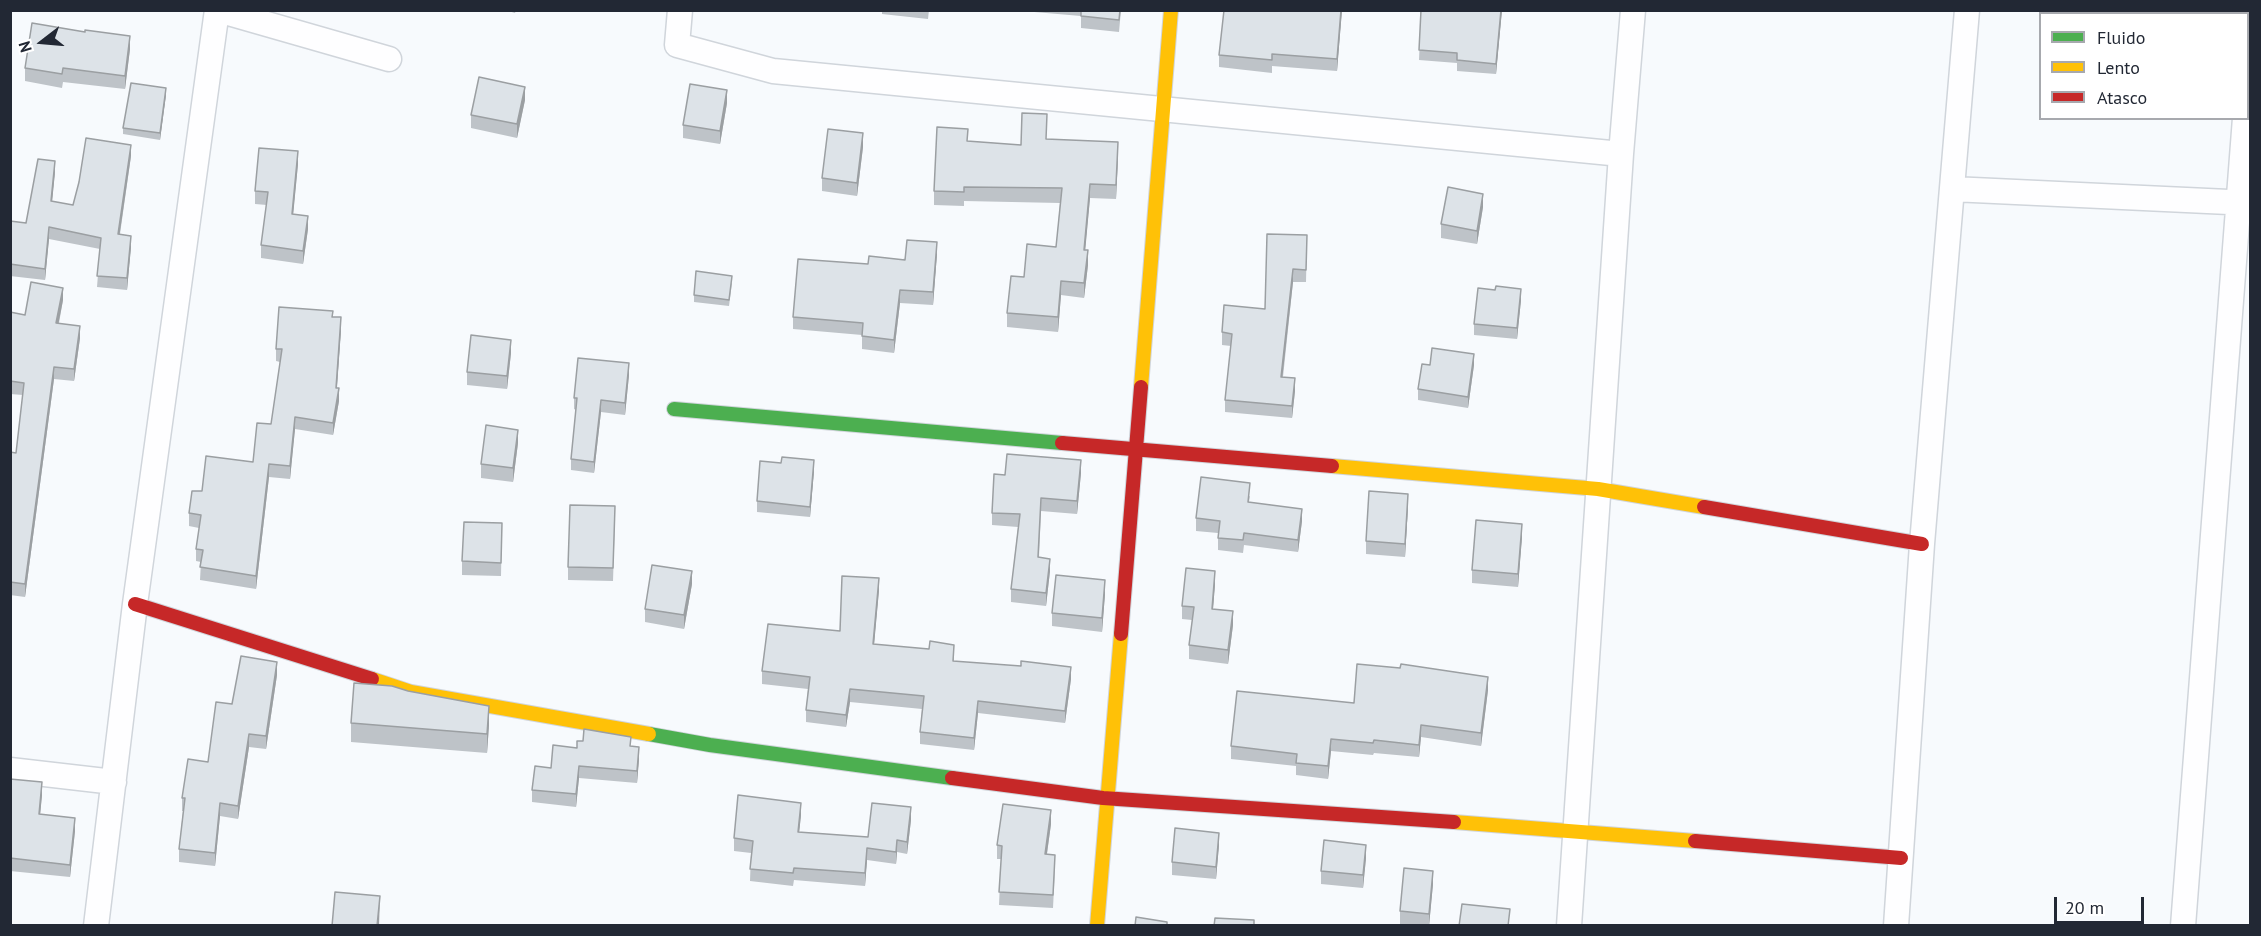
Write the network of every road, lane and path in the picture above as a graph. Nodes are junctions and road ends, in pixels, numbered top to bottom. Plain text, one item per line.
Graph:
1 (217, 10) edge
2 (680, 10) edge
3 (1172, 10) edge
4 (1633, 10) edge
5 (1967, 10) edge
6 (389, 59) dead end
7 (1163, 109) junction
8 (2245, 120) edge
9 (1621, 154) junction
10 (1952, 189) junction
11 (2244, 203) edge
12 (674, 409) dead end
13 (1136, 450) junction
14 (1598, 489) junction
15 (1922, 544) junction
16 (135, 604) junction
17 (10, 770) edge
18 (114, 782) junction
19 (1107, 798) junction
20 (1576, 831) junction
21 (1901, 858) junction
22 (96, 926) edge
23 (1097, 926) edge
24 (1569, 926) edge
25 (1896, 926) edge
26 (2183, 926) edge

1 - 6 street
1 - 16 street
2 - 7 street
3 - 7 street
4 - 9 street
5 - 10 street
7 - 9 street
7 - 13 street
8 - 11 street
9 - 14 street
10 - 11 street
10 - 15 street
11 - 26 street
12 - 13 street
13 - 14 street
13 - 19 street
14 - 15 street
14 - 20 street
15 - 21 street
16 - 18 street
16 - 19 street
17 - 18 street
18 - 22 street
19 - 20 street
19 - 23 street
20 - 21 street
20 - 24 street
21 - 25 street

